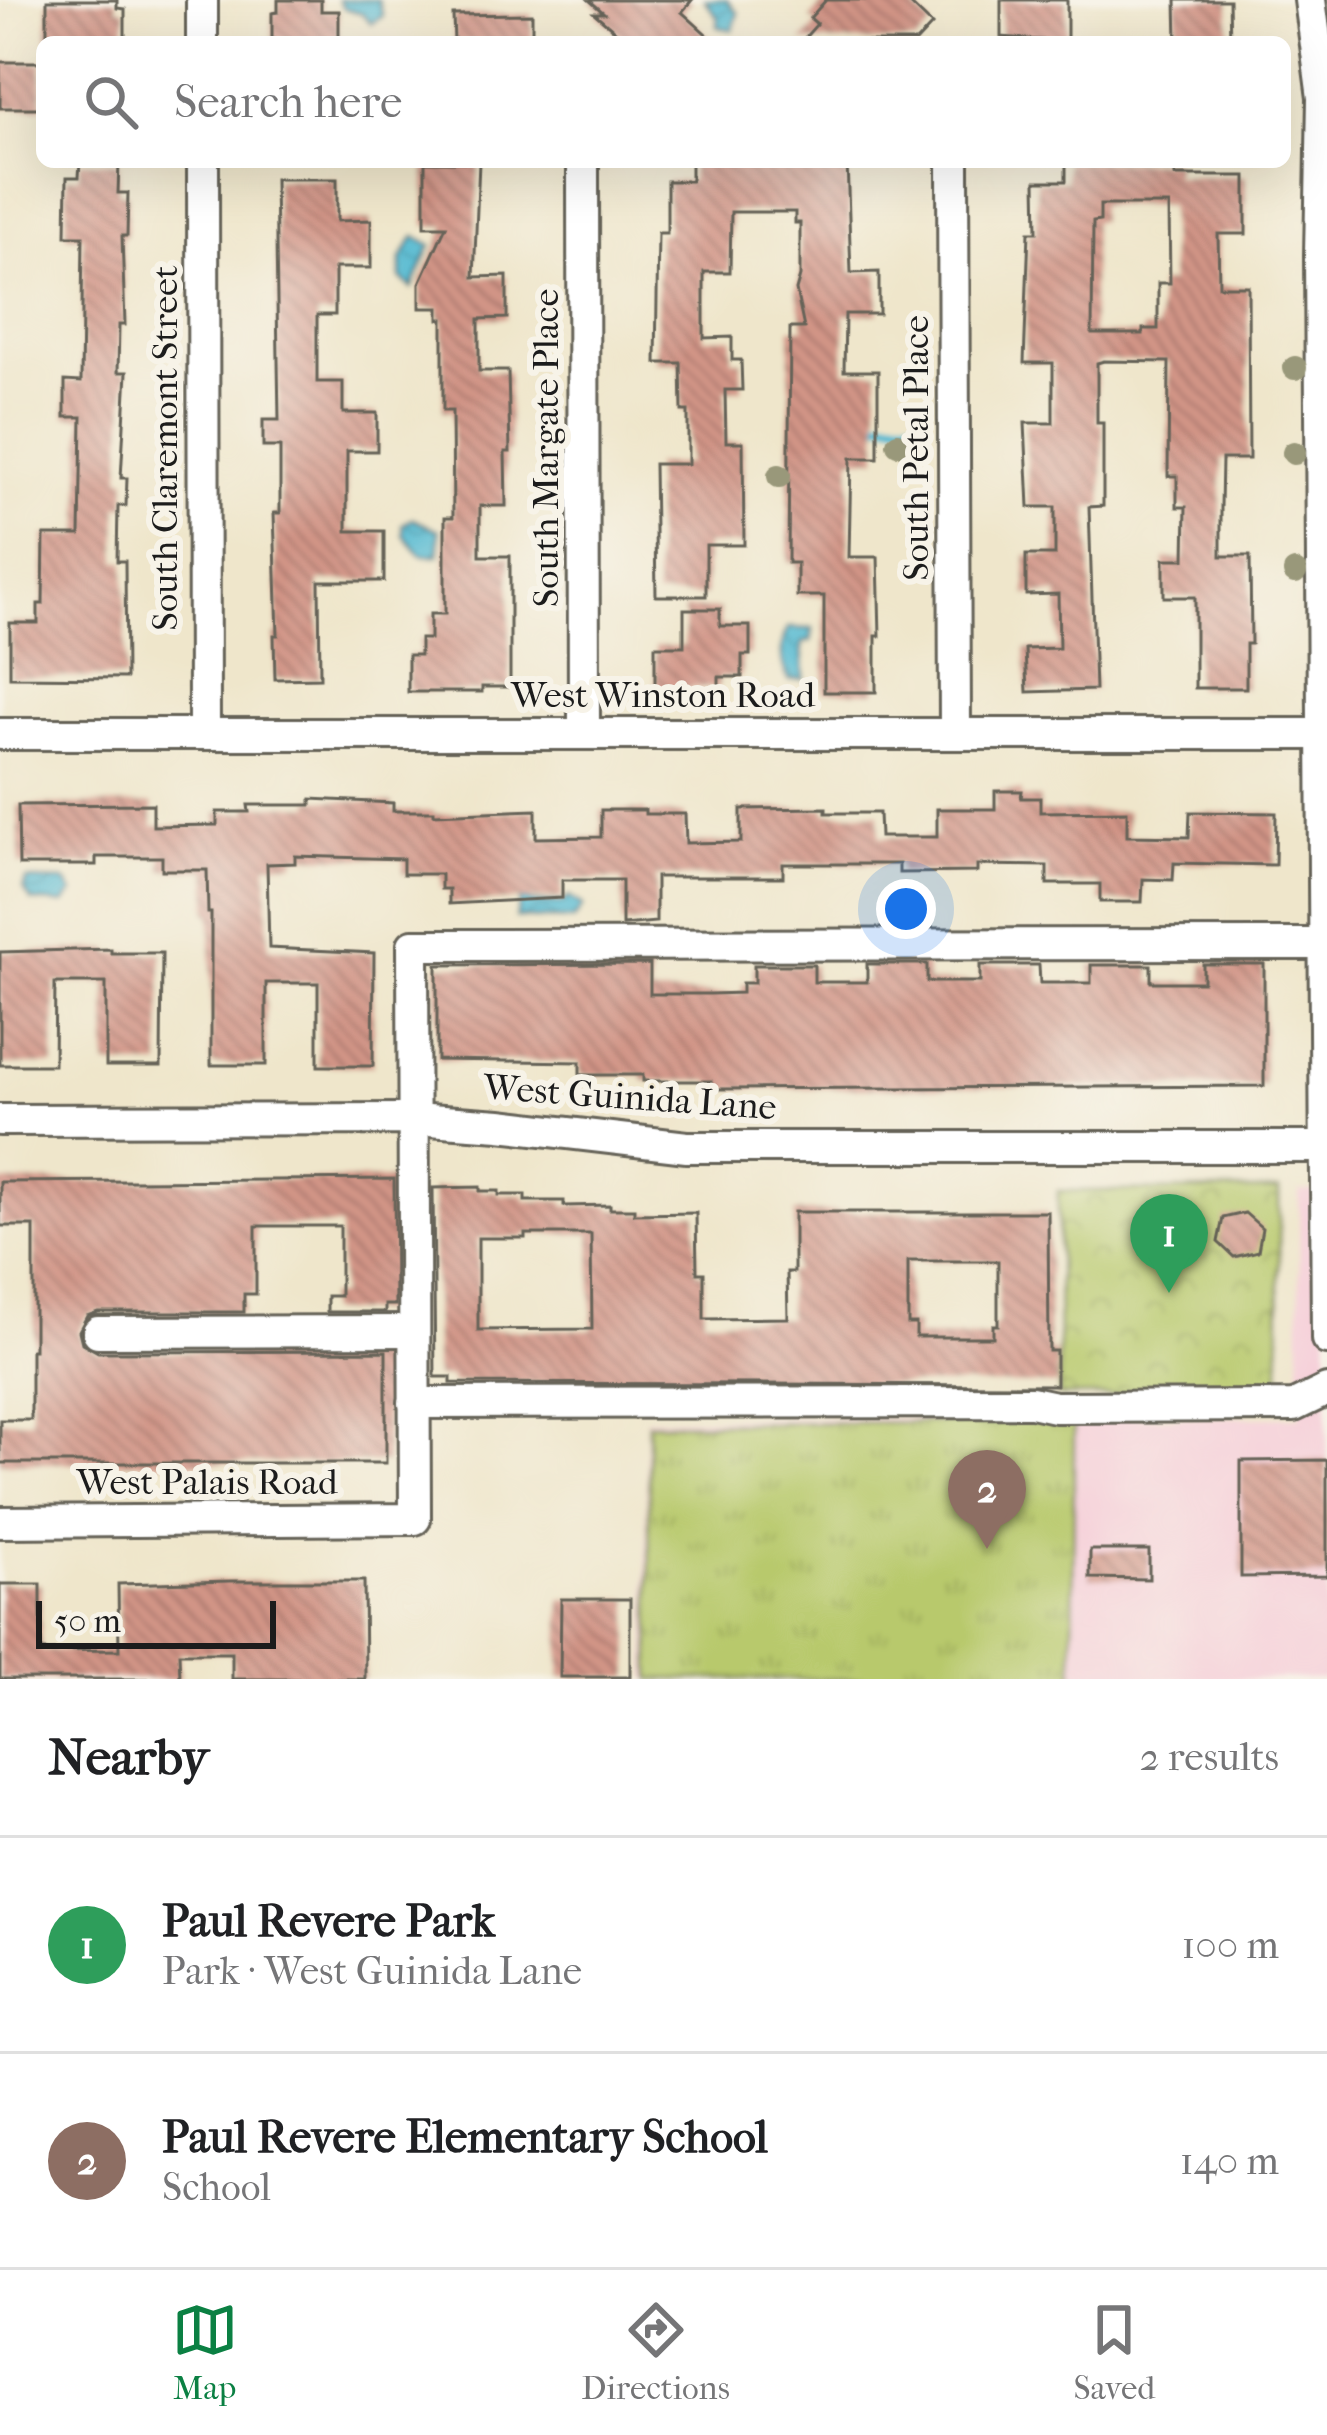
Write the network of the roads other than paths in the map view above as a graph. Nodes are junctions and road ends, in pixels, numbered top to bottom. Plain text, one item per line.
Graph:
1 (202, 0) edge
2 (1310, 0) edge
3 (202, 36) edge
4 (202, 168) edge
5 (583, 168) edge
6 (953, 168) edge
7 (1324, 255) edge
8 (584, 733) junction
9 (955, 733) junction
10 (0, 734) edge
11 (204, 734) junction
12 (1326, 734) edge
13 (1326, 944) edge
14 (414, 1119) junction
15 (0, 1120) edge
16 (1326, 1148) edge
17 (413, 1331) junction
18 (98, 1332) dead end
19 (1327, 1339) edge
20 (1327, 1390) edge
21 (414, 1403) junction
22 (0, 1522) edge

1 - 3 street
2 - 7 street
4 - 11 street, South Claremont Street
5 - 8 street, South Margate Place
6 - 9 street, South Petal Place
7 - 12 street
8 - 9 street, West Winston Road
8 - 11 street, West Winston Road
9 - 12 street, West Winston Road
10 - 11 street, West Winston Road
12 - 13 street
13 - 14 street
13 - 16 street
14 - 15 street, West Guinida Lane
14 - 16 street, West Guinida Lane
14 - 17 street
16 - 19 street
17 - 18 street
17 - 21 street
20 - 21 street
21 - 22 street, West Palais Road

